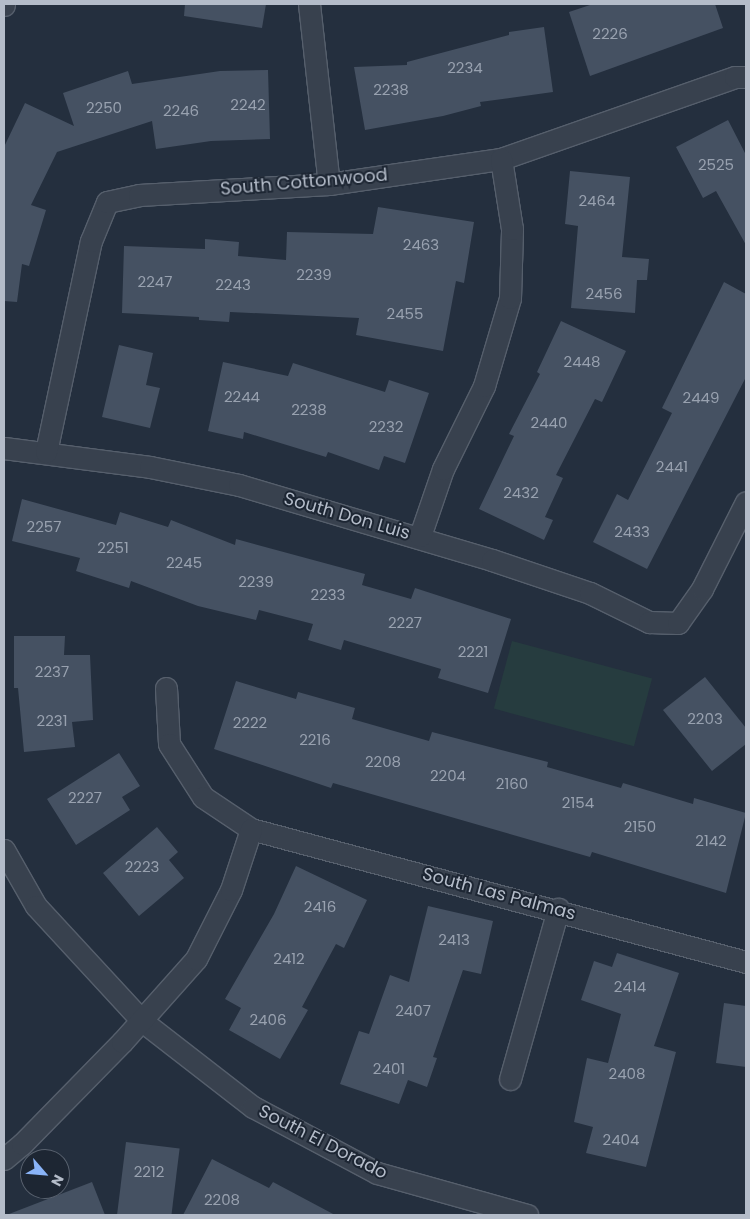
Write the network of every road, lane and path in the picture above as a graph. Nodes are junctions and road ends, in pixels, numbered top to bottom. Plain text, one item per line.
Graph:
1 (308, 4) edge
2 (746, 77) edge
3 (501, 159) junction
4 (330, 184) junction
5 (4, 448) edge
6 (46, 452) junction
7 (746, 502) edge
8 (420, 536) junction
9 (166, 688) dead end
10 (251, 829) junction
11 (4, 850) edge
12 (558, 909) junction
13 (746, 962) edge
14 (142, 1021) junction
15 (510, 1079) dead end
16 (4, 1159) edge
17 (527, 1215) edge

1 - 4 street
2 - 3 street, South Cottonwood
3 - 4 street, South Cottonwood
3 - 8 street
4 - 6 street, South Cottonwood
5 - 6 street, South Don Luis
6 - 8 street, South Don Luis
7 - 8 street, South Don Luis
9 - 10 street, South Las Palmas
10 - 12 street, South Las Palmas
10 - 14 street
11 - 14 street, South El Dorado
12 - 13 street, South Las Palmas
12 - 15 street
14 - 16 street
14 - 17 street, South El Dorado

